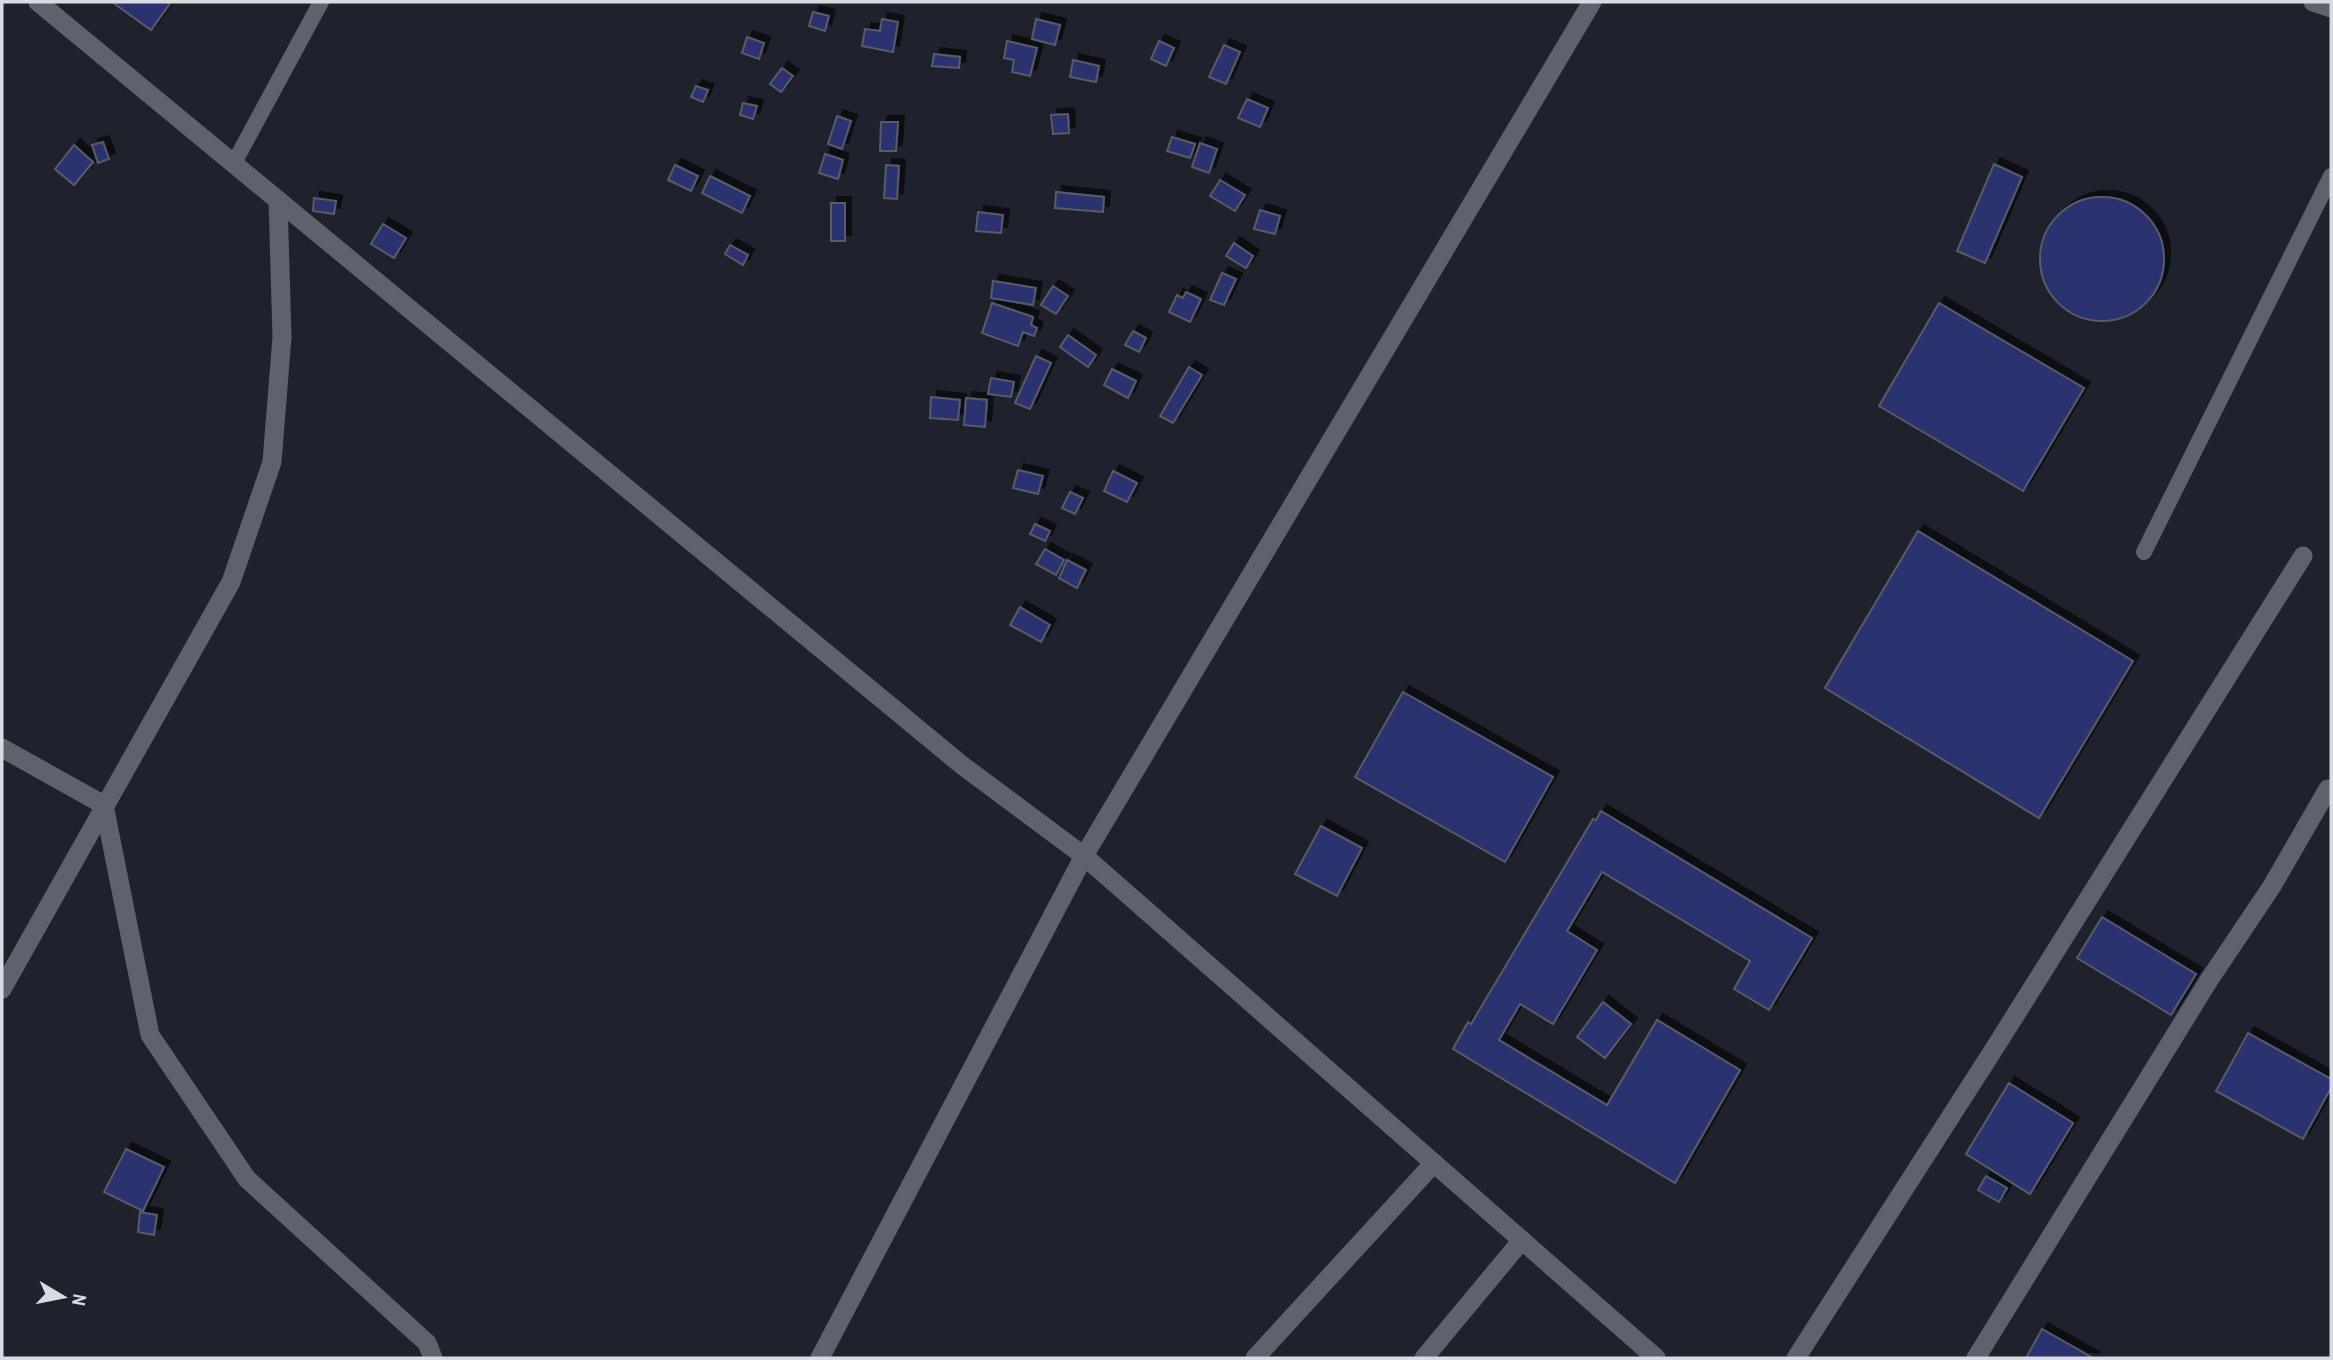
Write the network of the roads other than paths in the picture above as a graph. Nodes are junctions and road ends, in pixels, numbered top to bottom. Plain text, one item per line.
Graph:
1 (38, 2) edge
2 (321, 2) edge
3 (1591, 2) edge
4 (2314, 2) edge
5 (2331, 8) edge
6 (234, 163) junction
7 (2331, 176) edge
8 (278, 200) junction
9 (2144, 552) dead end
10 (2303, 556) dead end
11 (2, 748) edge
12 (2328, 789) dead end
13 (104, 805) junction
14 (1084, 856) junction
15 (2, 989) edge
16 (1434, 1163) junction
17 (1522, 1240) junction
18 (433, 1358) edge
19 (820, 1358) edge
20 (1255, 1358) edge
21 (1424, 1358) edge
22 (1656, 1358) edge
23 (1796, 1358) edge
24 (1976, 1358) edge

1 - 6 street
2 - 6 lane
3 - 14 street
4 - 5 street
6 - 8 street
7 - 9 lane
8 - 13 street
8 - 14 street
10 - 23 street
11 - 13 street
12 - 24 street
13 - 15 street
13 - 18 street
14 - 16 street
14 - 19 street
16 - 17 street
16 - 20 street
17 - 21 street
17 - 22 street

